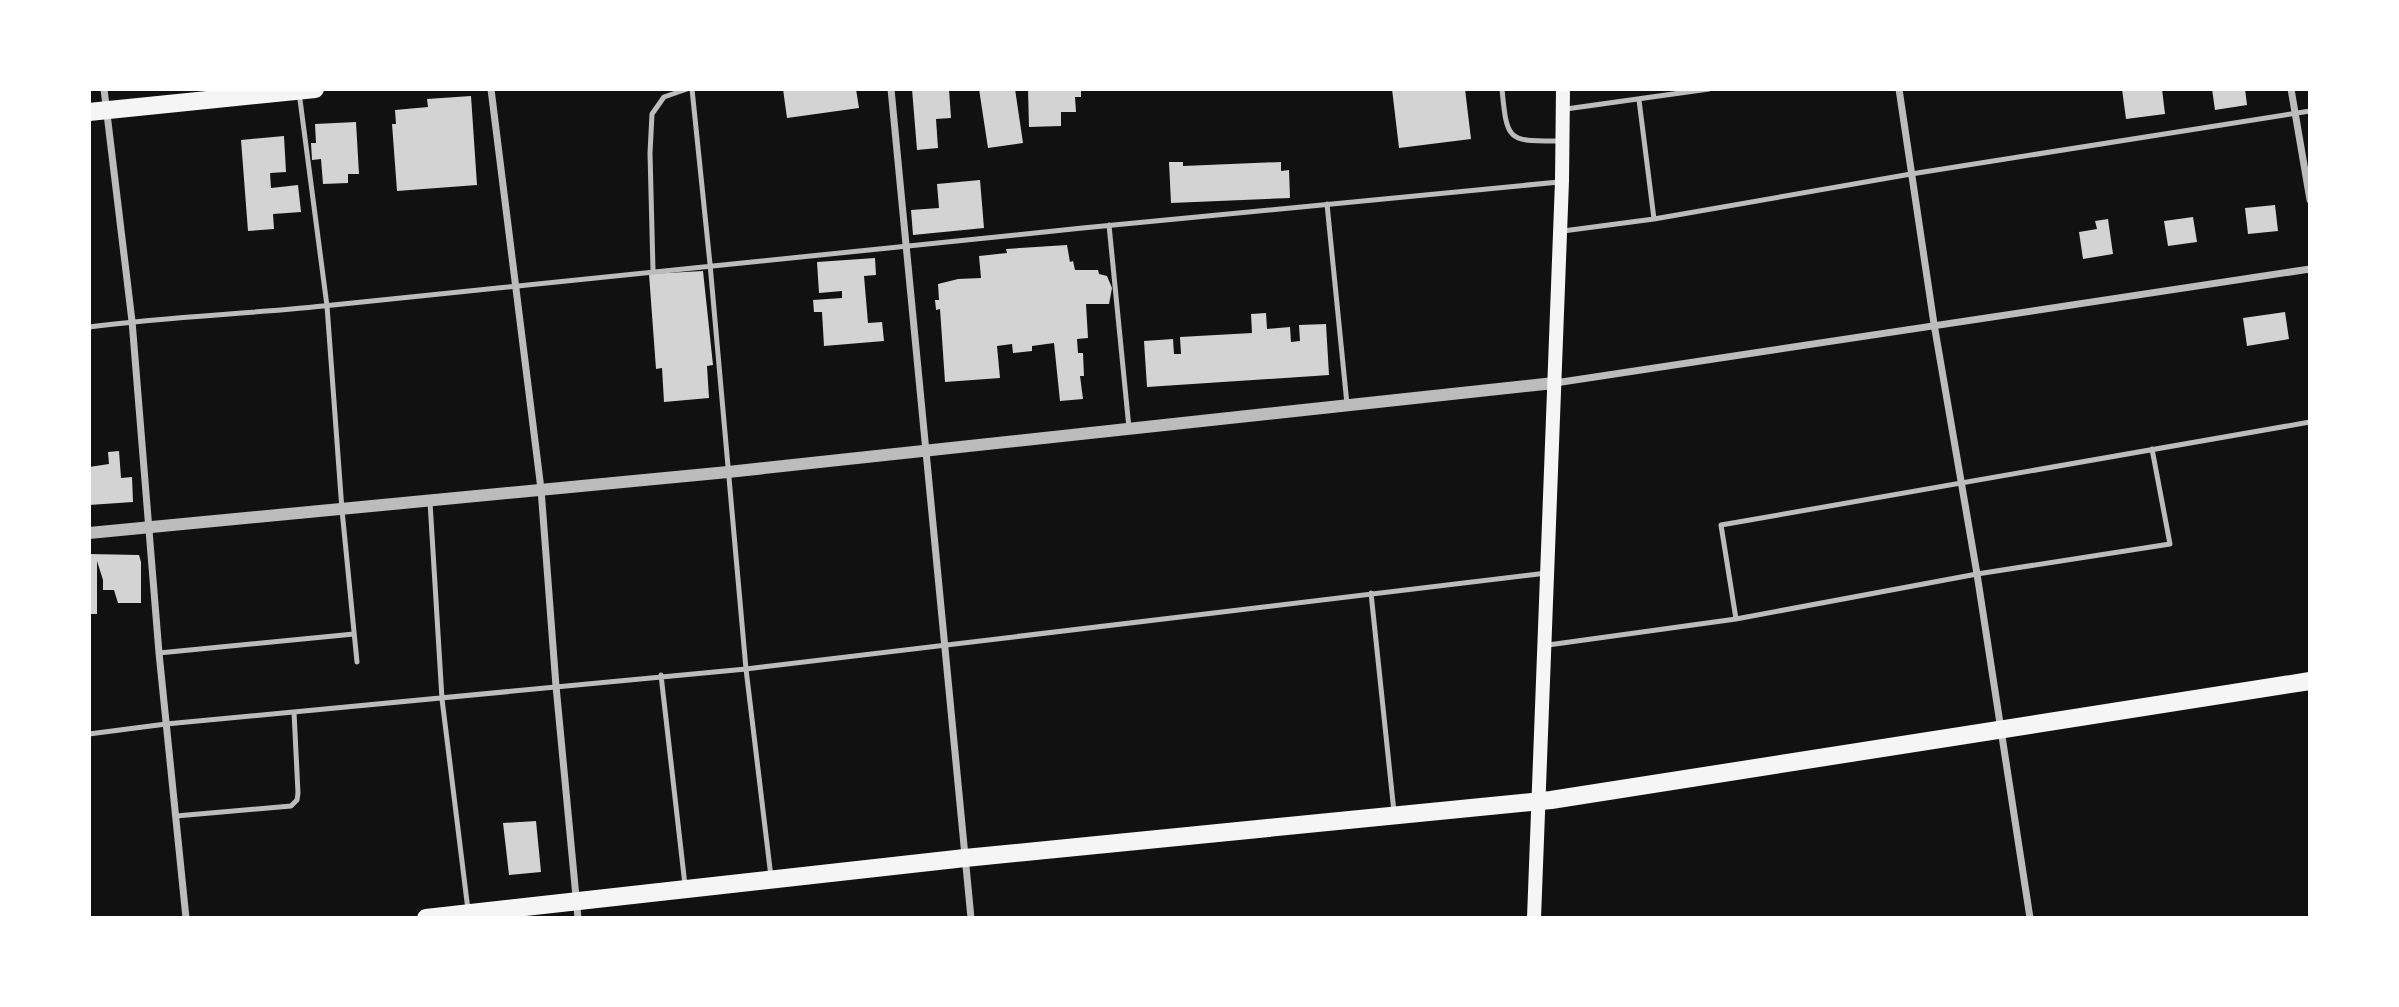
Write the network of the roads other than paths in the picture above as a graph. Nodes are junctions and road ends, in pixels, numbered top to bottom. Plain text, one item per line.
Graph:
1 (104, 89) edge
2 (491, 89) edge
3 (690, 89) edge
4 (891, 89) edge
5 (1502, 89) edge
6 (1563, 89) edge
7 (1709, 89) edge
8 (1899, 89) edge
9 (2291, 89) edge
10 (304, 90) edge
11 (1639, 100) junction
12 (1563, 109) junction
13 (98, 111) edge
14 (2310, 111) edge
15 (2294, 113) junction
16 (1562, 141) junction
17 (1911, 174) junction
18 (1562, 181) junction
19 (2310, 200) edge
20 (1327, 204) junction
21 (1654, 219) junction
22 (1109, 225) junction
23 (1560, 232) junction
24 (906, 245) junction
25 (710, 264) junction
26 (2310, 269) edge
27 (653, 270) junction
28 (515, 285) junction
29 (327, 306) junction
30 (132, 321) junction
31 (1934, 324) junction
32 (89, 327) edge
33 (1554, 383) junction
34 (1347, 404) junction
35 (2310, 422) edge
36 (1129, 428) junction
37 (2152, 449) junction
38 (926, 451) junction
39 (728, 472) junction
40 (1962, 482) junction
41 (541, 489) junction
42 (430, 500) junction
43 (342, 510) junction
44 (149, 526) junction
45 (89, 533) edge
46 (1547, 573) junction
47 (1977, 574) junction
48 (1371, 593) junction
49 (1736, 619) junction
50 (354, 634) junction
51 (945, 643) junction
52 (1544, 645) junction
53 (159, 653) junction
54 (356, 662) dead end
55 (746, 669) junction
56 (662, 675) junction
57 (2310, 681) edge
58 (556, 686) junction
59 (442, 699) junction
60 (294, 712) junction
61 (166, 724) junction
62 (2001, 728) junction
63 (89, 734) edge
64 (1538, 801) junction
65 (1394, 814) junction
66 (176, 816) junction
67 (965, 858) junction
68 (772, 880) junction
69 (685, 888) junction
70 (578, 910) edge
71 (469, 913) junction
72 (186, 918) edge
73 (426, 918) edge
74 (971, 918) edge
75 (1534, 918) edge
76 (2030, 918) edge

1 - 13 street
2 - 28 street
3 - 25 lane
3 - 27 lane
4 - 24 street
5 - 16 lane
6 - 12 main road
7 - 11 lane
8 - 17 street
9 - 15 street
10 - 13 highway
10 - 29 lane
11 - 12 lane
11 - 21 lane
12 - 16 main road
13 - 30 street
14 - 15 lane
15 - 17 lane
15 - 19 street
16 - 18 main road
17 - 21 lane
17 - 31 street
18 - 20 lane
18 - 23 main road
20 - 22 lane
20 - 34 lane
21 - 23 lane
22 - 24 lane
22 - 36 lane
23 - 33 main road
24 - 25 lane
24 - 38 street
25 - 27 lane
25 - 39 lane
26 - 31 street
27 - 28 lane
28 - 29 lane
28 - 41 street
29 - 30 lane
29 - 43 lane
30 - 32 lane
30 - 44 street
31 - 33 street
31 - 40 street
33 - 34 street
33 - 46 main road
34 - 36 street
35 - 37 lane
36 - 38 street
37 - 40 lane
37 - 47 lane
38 - 39 street
38 - 51 street
39 - 41 street
39 - 55 lane
40 - 47 street
40 - 49 lane
41 - 42 street
41 - 58 street
42 - 43 street
42 - 59 lane
43 - 44 street
43 - 50 lane
44 - 45 street
44 - 53 street
46 - 48 lane
46 - 52 main road
47 - 49 lane
47 - 62 street
48 - 51 lane
48 - 65 lane
49 - 52 lane
50 - 53 lane
50 - 54 lane
51 - 55 lane
51 - 67 street
52 - 64 main road
53 - 61 street
55 - 56 lane
55 - 68 lane
56 - 58 lane
56 - 69 lane
57 - 62 highway
58 - 59 lane
58 - 70 street
59 - 60 lane
59 - 71 lane
60 - 61 lane
60 - 66 lane
61 - 63 lane
61 - 66 street
62 - 64 highway
62 - 76 street
64 - 65 highway
64 - 75 main road
65 - 67 highway
66 - 72 street
67 - 68 highway
67 - 74 street
68 - 69 highway
69 - 70 highway
70 - 71 highway
71 - 73 highway

